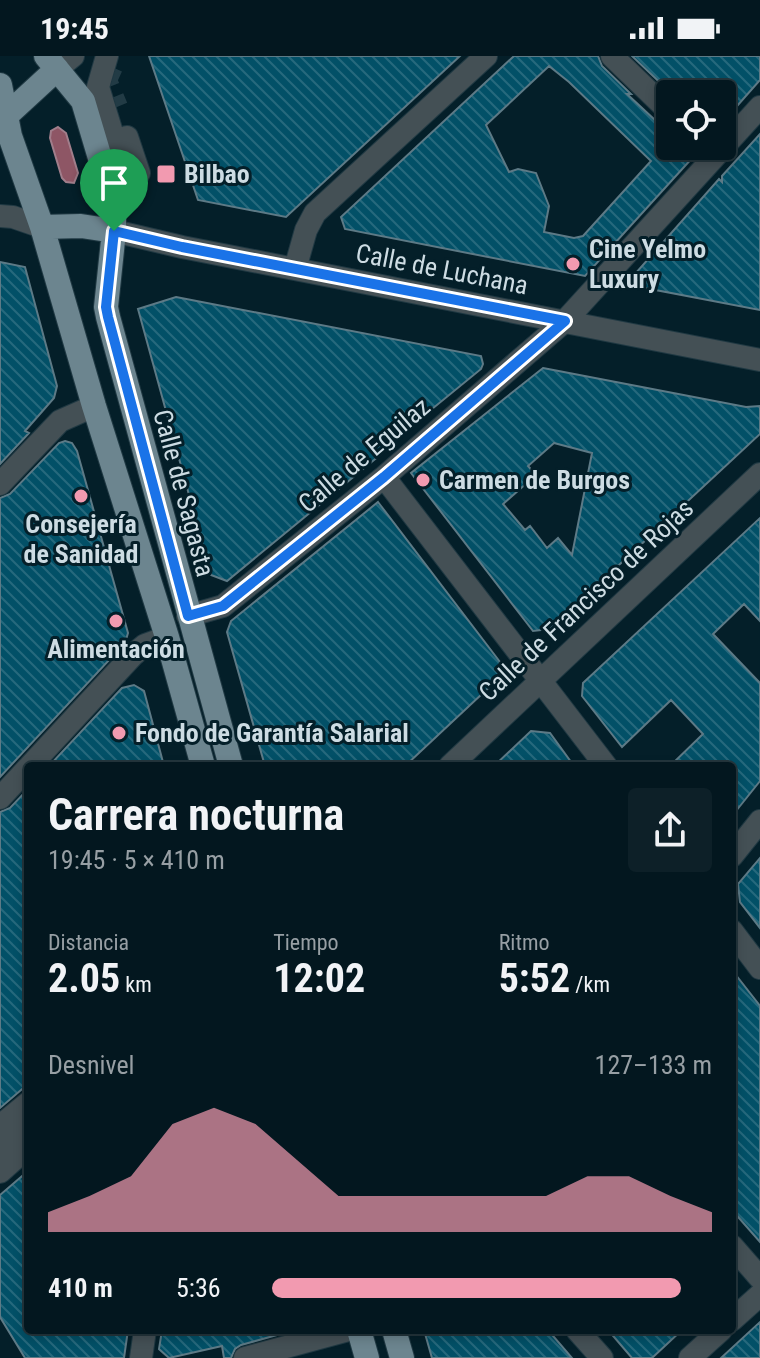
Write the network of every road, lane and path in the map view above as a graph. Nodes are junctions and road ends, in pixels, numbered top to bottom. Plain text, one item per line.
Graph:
1 (107, 56) edge
2 (486, 56) edge
3 (612, 56) edge
4 (59, 60) edge
5 (0, 85) edge
6 (656, 98) edge
7 (117, 107) tunnel mouth
8 (760, 107) edge
9 (4, 120) edge
10 (736, 128) edge
11 (702, 160) edge
12 (108, 179) junction
13 (114, 205) junction
14 (4, 211) edge
15 (42, 227) junction
16 (114, 231) junction
17 (295, 269) junction
18 (565, 321) junction
19 (760, 360) edge
20 (94, 406) junction
21 (760, 474) edge
22 (384, 477) junction
23 (0, 484) edge
24 (188, 616) junction
25 (167, 637) junction
26 (541, 682) junction
27 (34, 762) edge
28 (202, 762) edge
29 (230, 762) edge
30 (454, 762) edge
31 (603, 762) edge
32 (24, 772) edge
33 (0, 798) edge
34 (760, 821) edge
35 (736, 851) edge
36 (736, 936) edge
37 (760, 968) edge
38 (24, 1106) edge
39 (0, 1126) edge
40 (24, 1127) edge
41 (0, 1148) edge
42 (24, 1151) edge
43 (0, 1172) edge
44 (736, 1251) edge
45 (760, 1278) edge
46 (760, 1295) edge
47 (736, 1316) edge
48 (144, 1334) edge
49 (334, 1334) edge
50 (360, 1334) edge
51 (395, 1334) edge
52 (581, 1334) edge
53 (717, 1334) edge
54 (141, 1358) edge
55 (245, 1358) edge
56 (367, 1358) edge
57 (402, 1358) edge
58 (602, 1358) edge
59 (690, 1358) edge

1 - 12 street
2 - 17 street
3 - 6 street
4 - 9 main road
4 - 12 main road, Calle de Sagasta
5 - 9 main road
7 - 13 street
8 - 10 street, Calle de Eguilaz
9 - 15 main road
11 - 18 street, Calle de Eguilaz
12 - 13 main road, Calle de Sagasta
13 - 16 main road, Calle de Sagasta
14 - 15 street
15 - 16 main road
15 - 20 main road
16 - 17 street, Calle de Luchana
16 - 24 main road, Calle de Sagasta
17 - 18 street, Calle de Luchana
18 - 19 street, Calle de Luchana
18 - 22 street, Calle de Eguilaz
20 - 23 street
20 - 25 main road
21 - 26 street, Calle de Francisco de Rojas
22 - 24 street, Calle de Eguilaz
22 - 26 street
24 - 29 main road, Calle de Sagasta
25 - 27 street
25 - 28 main road
26 - 30 street, Calle de Francisco de Rojas
26 - 31 street
32 - 33 street
34 - 35 street
36 - 37 street
38 - 39 street
40 - 41 street
42 - 43 street
44 - 45 street
46 - 47 street
48 - 54 street
49 - 55 street
50 - 56 main road
51 - 57 main road
52 - 58 street
53 - 59 street

